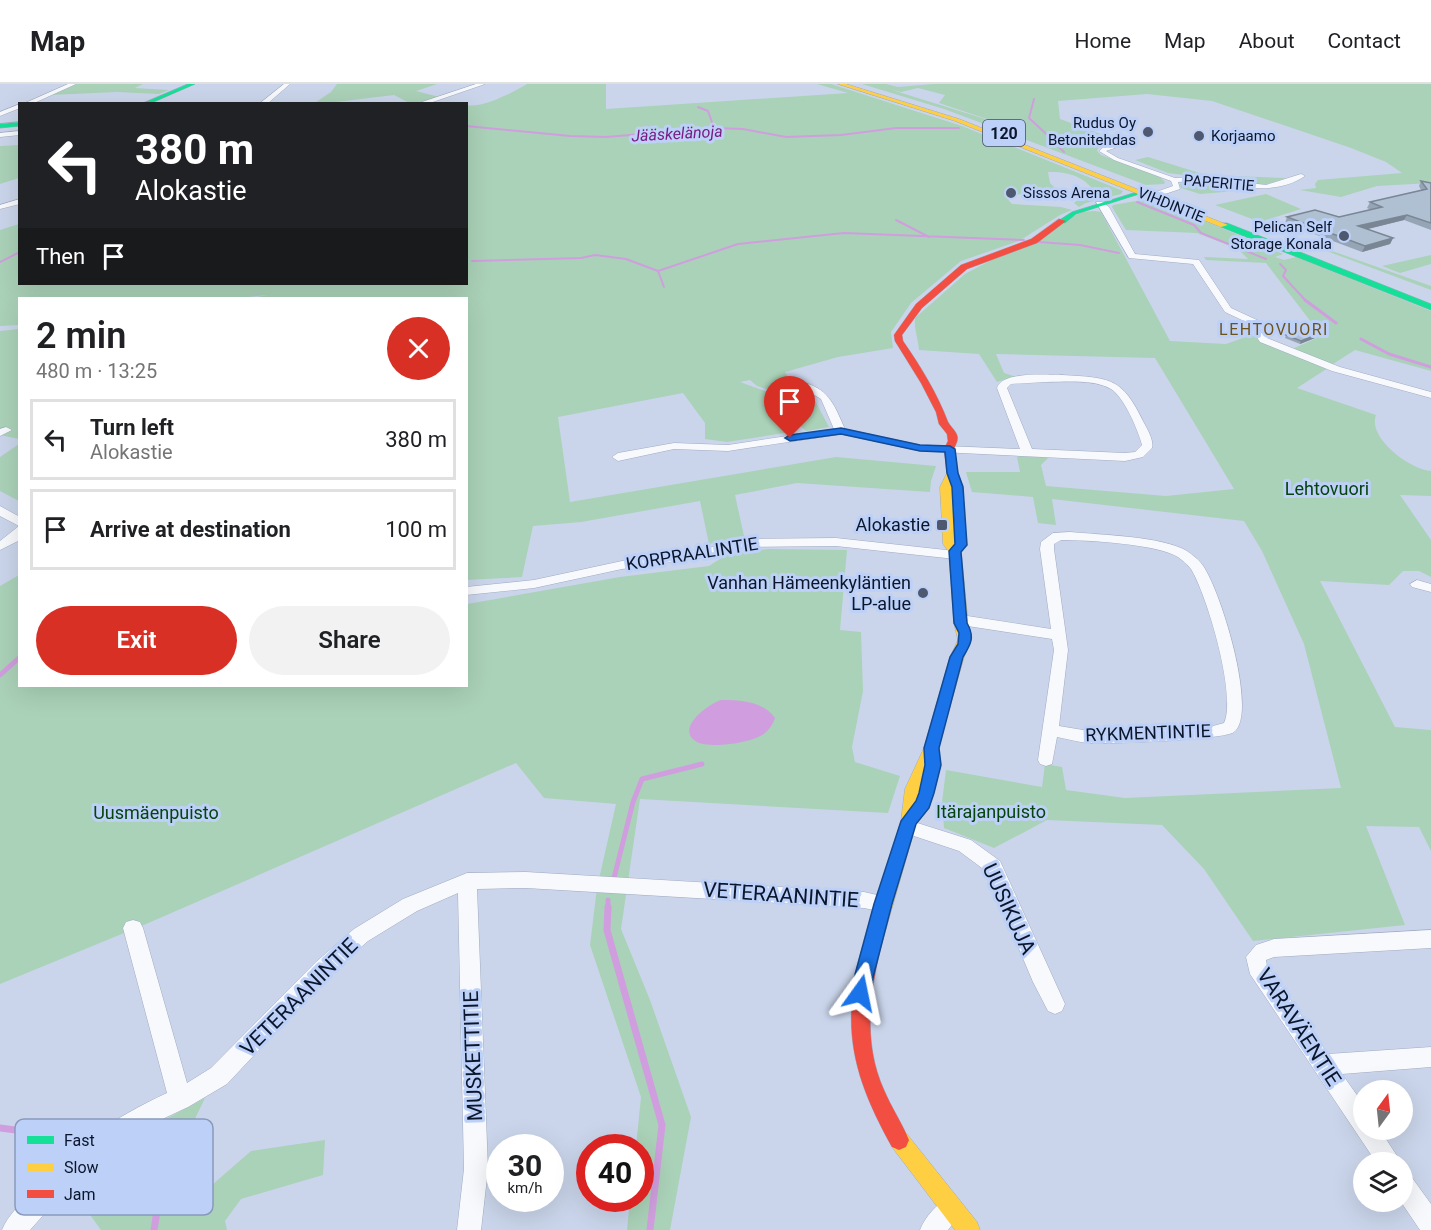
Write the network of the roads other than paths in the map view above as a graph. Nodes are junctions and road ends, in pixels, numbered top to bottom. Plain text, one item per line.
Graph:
1 (73, 84) edge
2 (192, 84) edge
3 (287, 84) edge
4 (483, 84) edge
5 (841, 84) edge
6 (858, 84) edge
7 (31, 102) edge
8 (148, 102) edge
9 (265, 102) edge
10 (425, 102) edge
11 (18, 107) edge
12 (0, 114) edge
13 (18, 124) edge
14 (0, 126) edge
15 (18, 133) edge
16 (0, 135) edge
17 (1130, 141) dead end
18 (1301, 176) dead end
19 (1175, 181) junction
20 (1149, 193) junction
21 (18, 202) edge
22 (1099, 204) junction
23 (0, 207) edge
24 (1431, 300) edge
25 (1431, 307) edge
26 (805, 386) dead end
27 (1431, 395) edge
28 (841, 431) junction
29 (949, 448) junction
30 (1027, 452) junction
31 (618, 457) dead end
32 (0, 510) edge
33 (18, 522) edge
34 (18, 532) edge
35 (0, 546) edge
36 (955, 553) junction
37 (1417, 584) dead end
38 (1431, 588) edge
39 (468, 591) edge
40 (961, 622) junction
41 (1059, 635) junction
42 (1050, 730) junction
43 (1046, 759) dead end
44 (908, 824) junction
45 (467, 881) junction
46 (883, 904) junction
47 (133, 928) dead end
48 (1431, 939) edge
49 (1055, 1004) dead end
50 (1431, 1058) edge
51 (1323, 1065) junction
52 (180, 1098) junction
53 (1353, 1109) edge
54 (137, 1119) edge
55 (1413, 1199) edge
56 (950, 1209) junction
57 (27, 1215) edge
58 (1431, 1225) edge
59 (14, 1230) edge
60 (469, 1230) edge
61 (932, 1230) edge
62 (969, 1230) edge

1 - 7 street
2 - 8 main road
3 - 9 street
4 - 10 street
5 - 20 main road, VIHDINTIE / 120
6 - 20 main road, VIHDINTIE / 120
11 - 12 street
13 - 14 main road
15 - 16 street
17 - 19 street
18 - 19 street, PAPERITIE
19 - 20 street, PAPERITIE
20 - 22 main road
20 - 24 main road, VIHDINTIE / 120
20 - 25 main road, VIHDINTIE / 120
21 - 23 street
22 - 27 street
22 - 29 main road
26 - 28 street
28 - 29 street
28 - 31 street
29 - 30 street
29 - 36 main road
30 - 30 street
32 - 33 street
34 - 35 street
36 - 39 street, KORPRAALINTIE
36 - 40 main road
37 - 38 street
40 - 41 street
40 - 44 main road
41 - 42 street
41 - 42 street, RYKMENTINTIE
42 - 43 street
44 - 46 main road
44 - 49 street, UUSIKUJA
45 - 46 street, VETERAANINTIE
45 - 52 street, VETERAANINTIE
45 - 60 street, MUSKETTITIE
46 - 56 main road
47 - 52 street
48 - 51 street, VARAVÄENTIE
50 - 51 street
51 - 53 street, VARAVÄENTIE
52 - 54 street, VETERAANINTIE
55 - 58 street
56 - 61 street
56 - 62 main road
57 - 59 street, VETERAANINTIE

